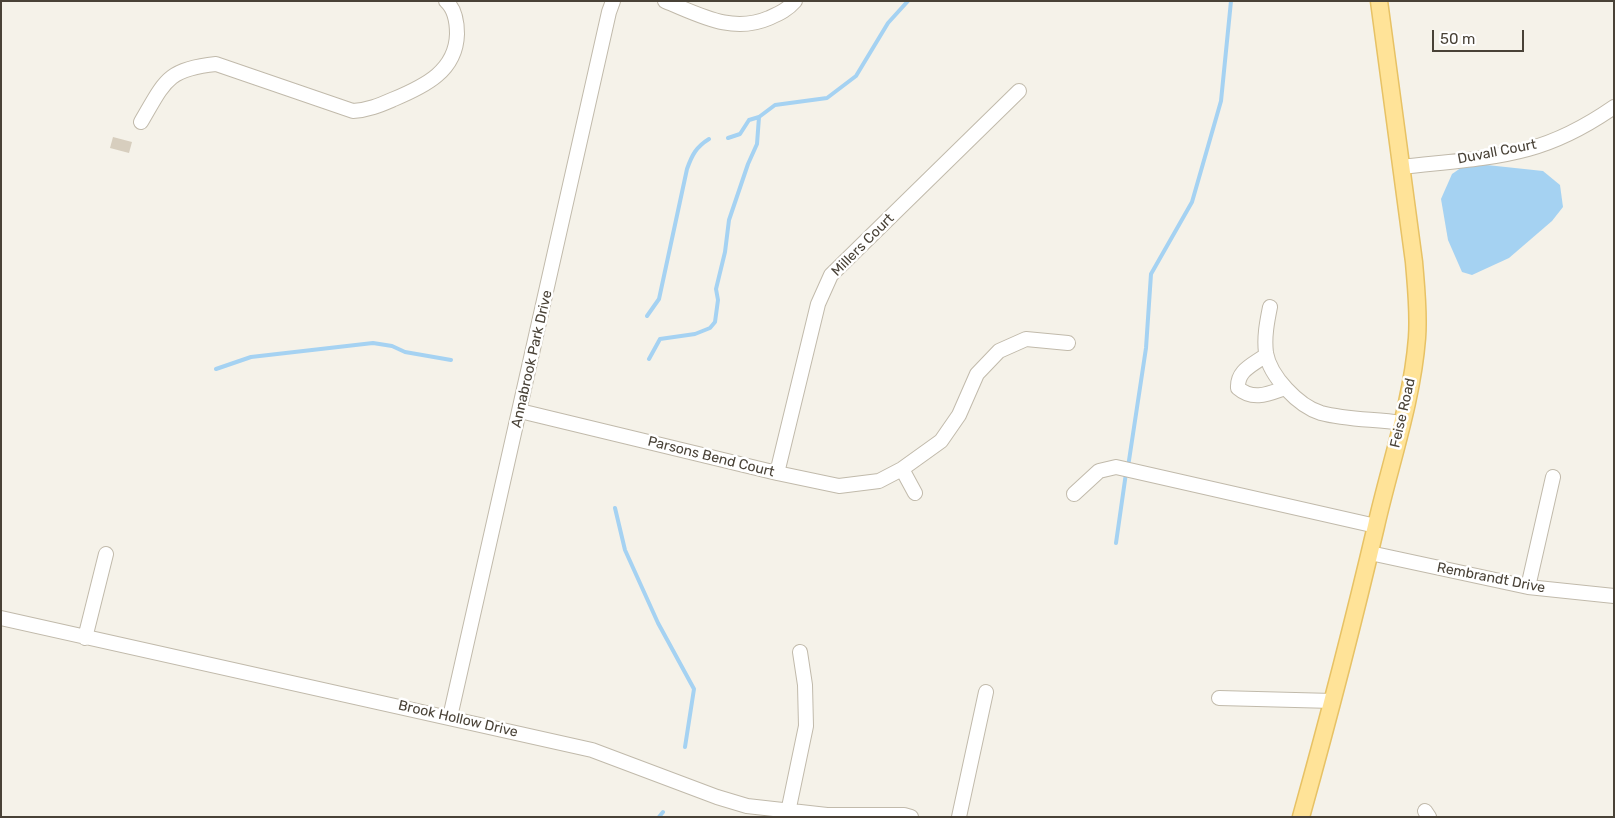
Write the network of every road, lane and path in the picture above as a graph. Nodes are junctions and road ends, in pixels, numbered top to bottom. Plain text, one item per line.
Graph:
1 (446, 1) edge
2 (613, 1) edge
3 (665, 1) edge
4 (795, 1) edge
5 (1379, 1) edge
6 (1019, 91) dead end
7 (1614, 107) edge
8 (141, 122) dead end
9 (1402, 167) junction
10 (1270, 307) dead end
11 (1068, 343) dead end
12 (1266, 355) junction
13 (1285, 388) junction
14 (520, 411) junction
15 (1402, 424) junction
16 (902, 469) junction
17 (777, 473) junction
18 (1553, 476) dead end
19 (915, 493) dead end
20 (1074, 494) dead end
21 (1376, 526) junction
22 (1370, 552) junction
23 (106, 554) dead end
24 (1528, 588) junction
25 (1614, 596) edge
26 (1, 618) edge
27 (86, 638) junction
28 (800, 652) dead end
29 (986, 692) dead end
30 (1219, 698) dead end
31 (1333, 701) junction
32 (450, 717) junction
33 (788, 814) edge
34 (911, 817) edge
35 (959, 817) edge
36 (1302, 817) edge

1 - 8 street
2 - 14 street, Annabrook Park Drive
3 - 4 street
5 - 9 main road, Feise Road
6 - 17 street, Millers Court
7 - 9 street, Duvall Court
9 - 15 main road, Feise Road
10 - 12 street
11 - 16 street, Parsons Bend Court
12 - 13 street
12 - 13 street
13 - 15 street
14 - 17 street, Parsons Bend Court
14 - 32 street, Annabrook Park Drive
15 - 21 main road, Feise Road
16 - 17 street, Parsons Bend Court
16 - 19 street
18 - 24 street
20 - 21 street
21 - 22 main road, Feise Road
22 - 24 street, Rembrandt Drive
22 - 31 main road, Feise Road
23 - 27 street
24 - 25 street, Rembrandt Drive
26 - 27 street, Brook Hollow Drive
27 - 32 street, Brook Hollow Drive
28 - 33 street
29 - 35 street
30 - 31 street
31 - 36 main road, Feise Road
32 - 33 street, Brook Hollow Drive
33 - 34 street, Brook Hollow Drive

